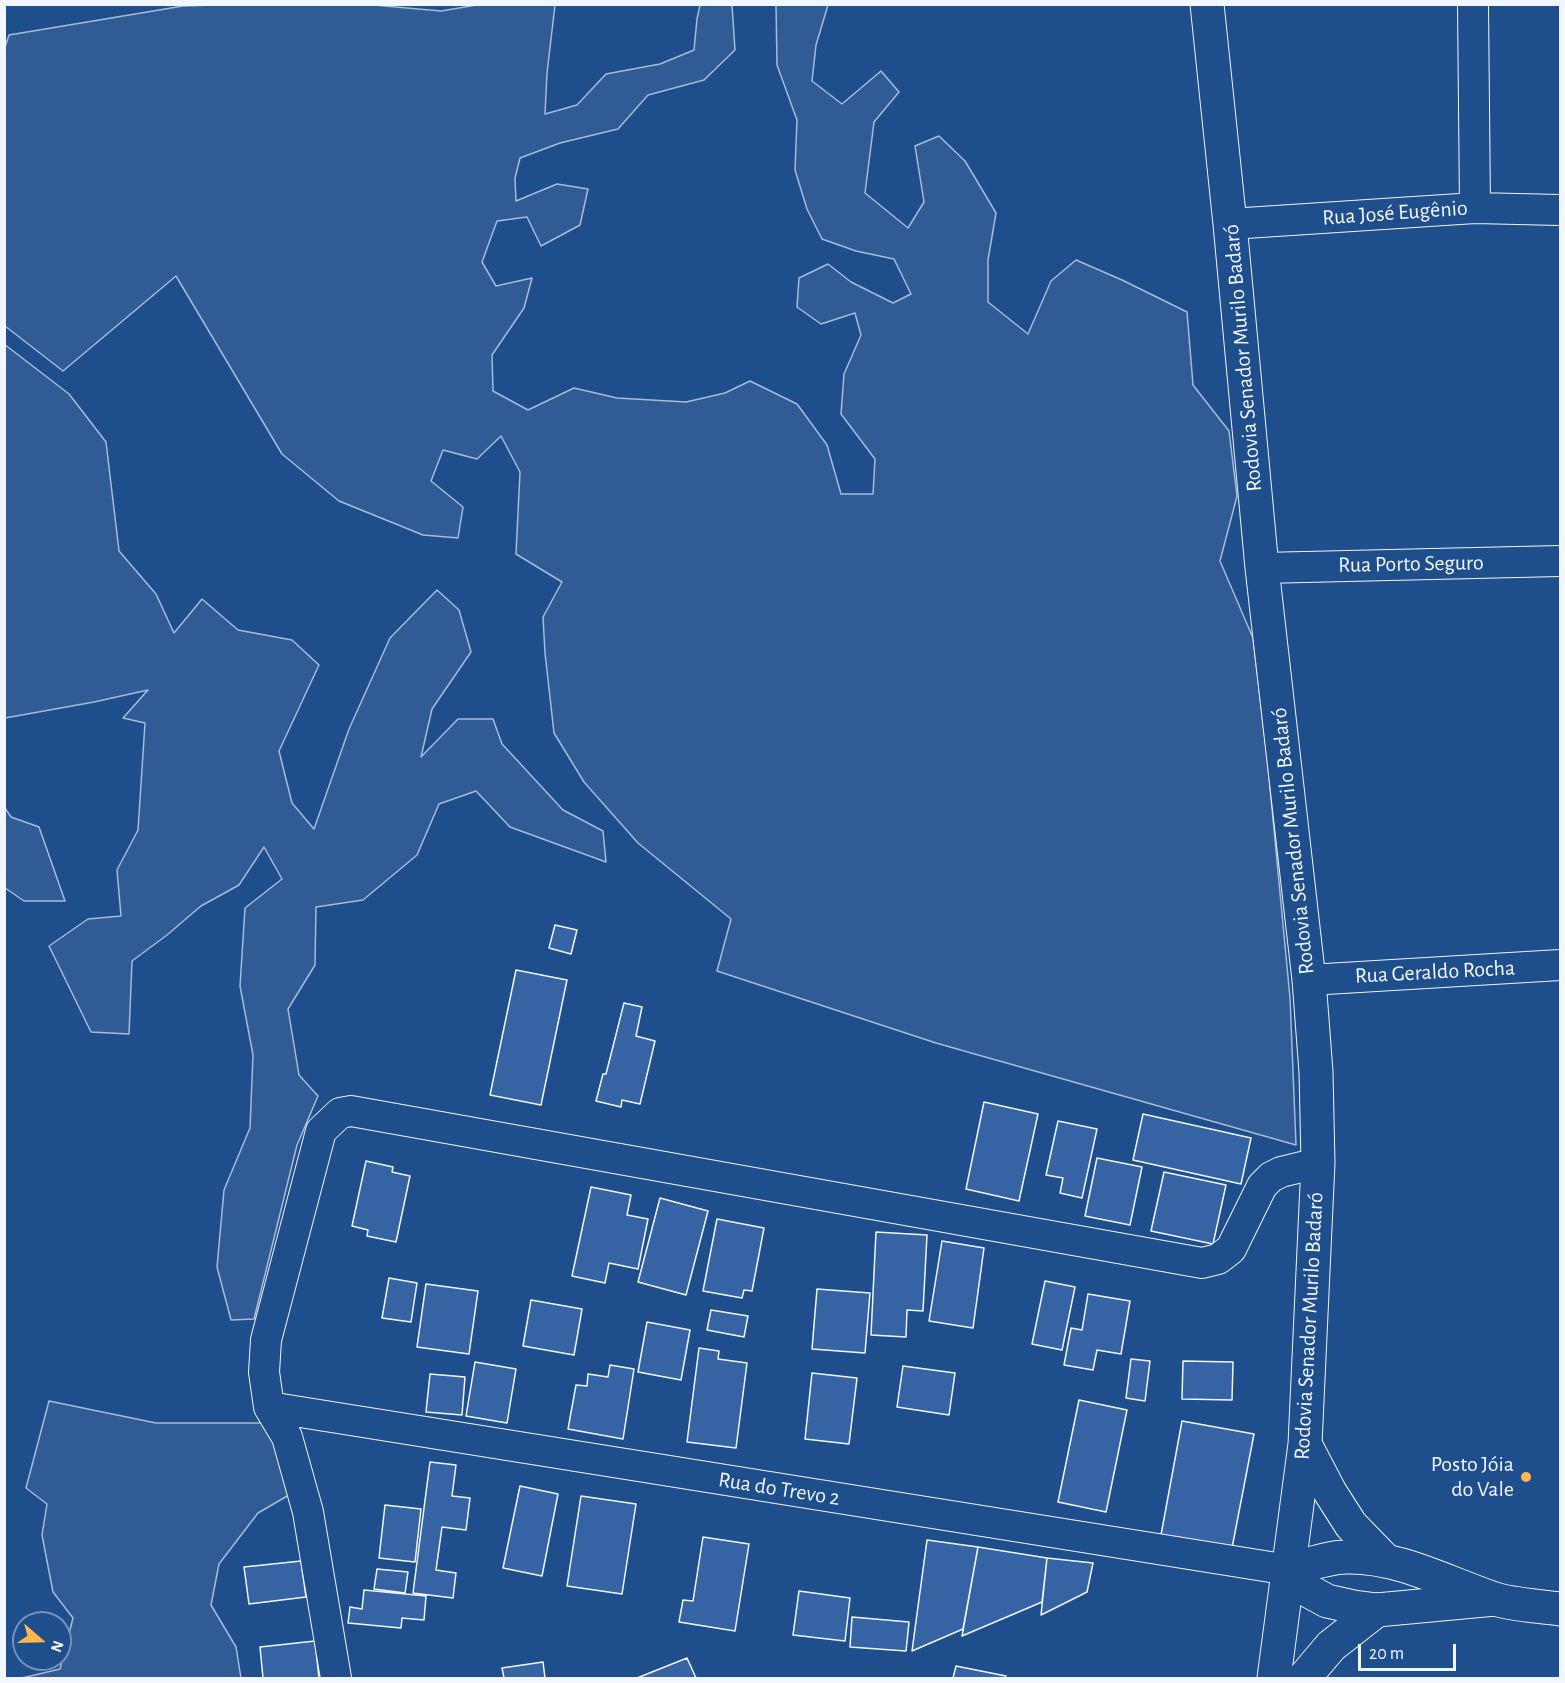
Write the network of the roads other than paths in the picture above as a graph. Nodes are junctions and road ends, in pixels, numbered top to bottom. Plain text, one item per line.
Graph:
1 (1207, 4) edge
2 (1473, 4) edge
3 (1475, 208) junction
4 (1560, 210) edge
5 (1230, 225) junction
6 (1560, 561) edge
7 (1262, 568) junction
8 (1560, 965) edge
9 (1309, 980) junction
10 (1318, 1163) junction
11 (269, 1407) junction
12 (1305, 1444) junction
13 (1384, 1560) junction
14 (1289, 1570) junction
15 (1495, 1599) junction
16 (1560, 1609) edge
17 (1377, 1610) junction
18 (336, 1678) edge
19 (1274, 1678) edge
20 (1304, 1678) edge

1 - 5 main road, Rodovia Senador Murilo Badaró
2 - 3 street
3 - 4 street, Rua José Eugênio
3 - 5 street, Rua José Eugênio
5 - 7 main road, Rodovia Senador Murilo Badaró
6 - 7 street, Rua Porto Seguro
7 - 9 main road, Rodovia Senador Murilo Badaró
8 - 9 street, Rua Geraldo Rocha
9 - 10 main road, Rodovia Senador Murilo Badaró
10 - 11 street
10 - 12 main road, Rodovia Senador Murilo Badaró
11 - 14 street, Rua do Trevo 2
11 - 18 street
12 - 13 main road
12 - 14 main road, Rodovia Senador Murilo Badaró
13 - 14 main road
13 - 15 main road
14 - 17 main road
14 - 19 main road, Rodovia Senador Murilo Badaró
15 - 16 main road
15 - 17 main road
17 - 20 main road

